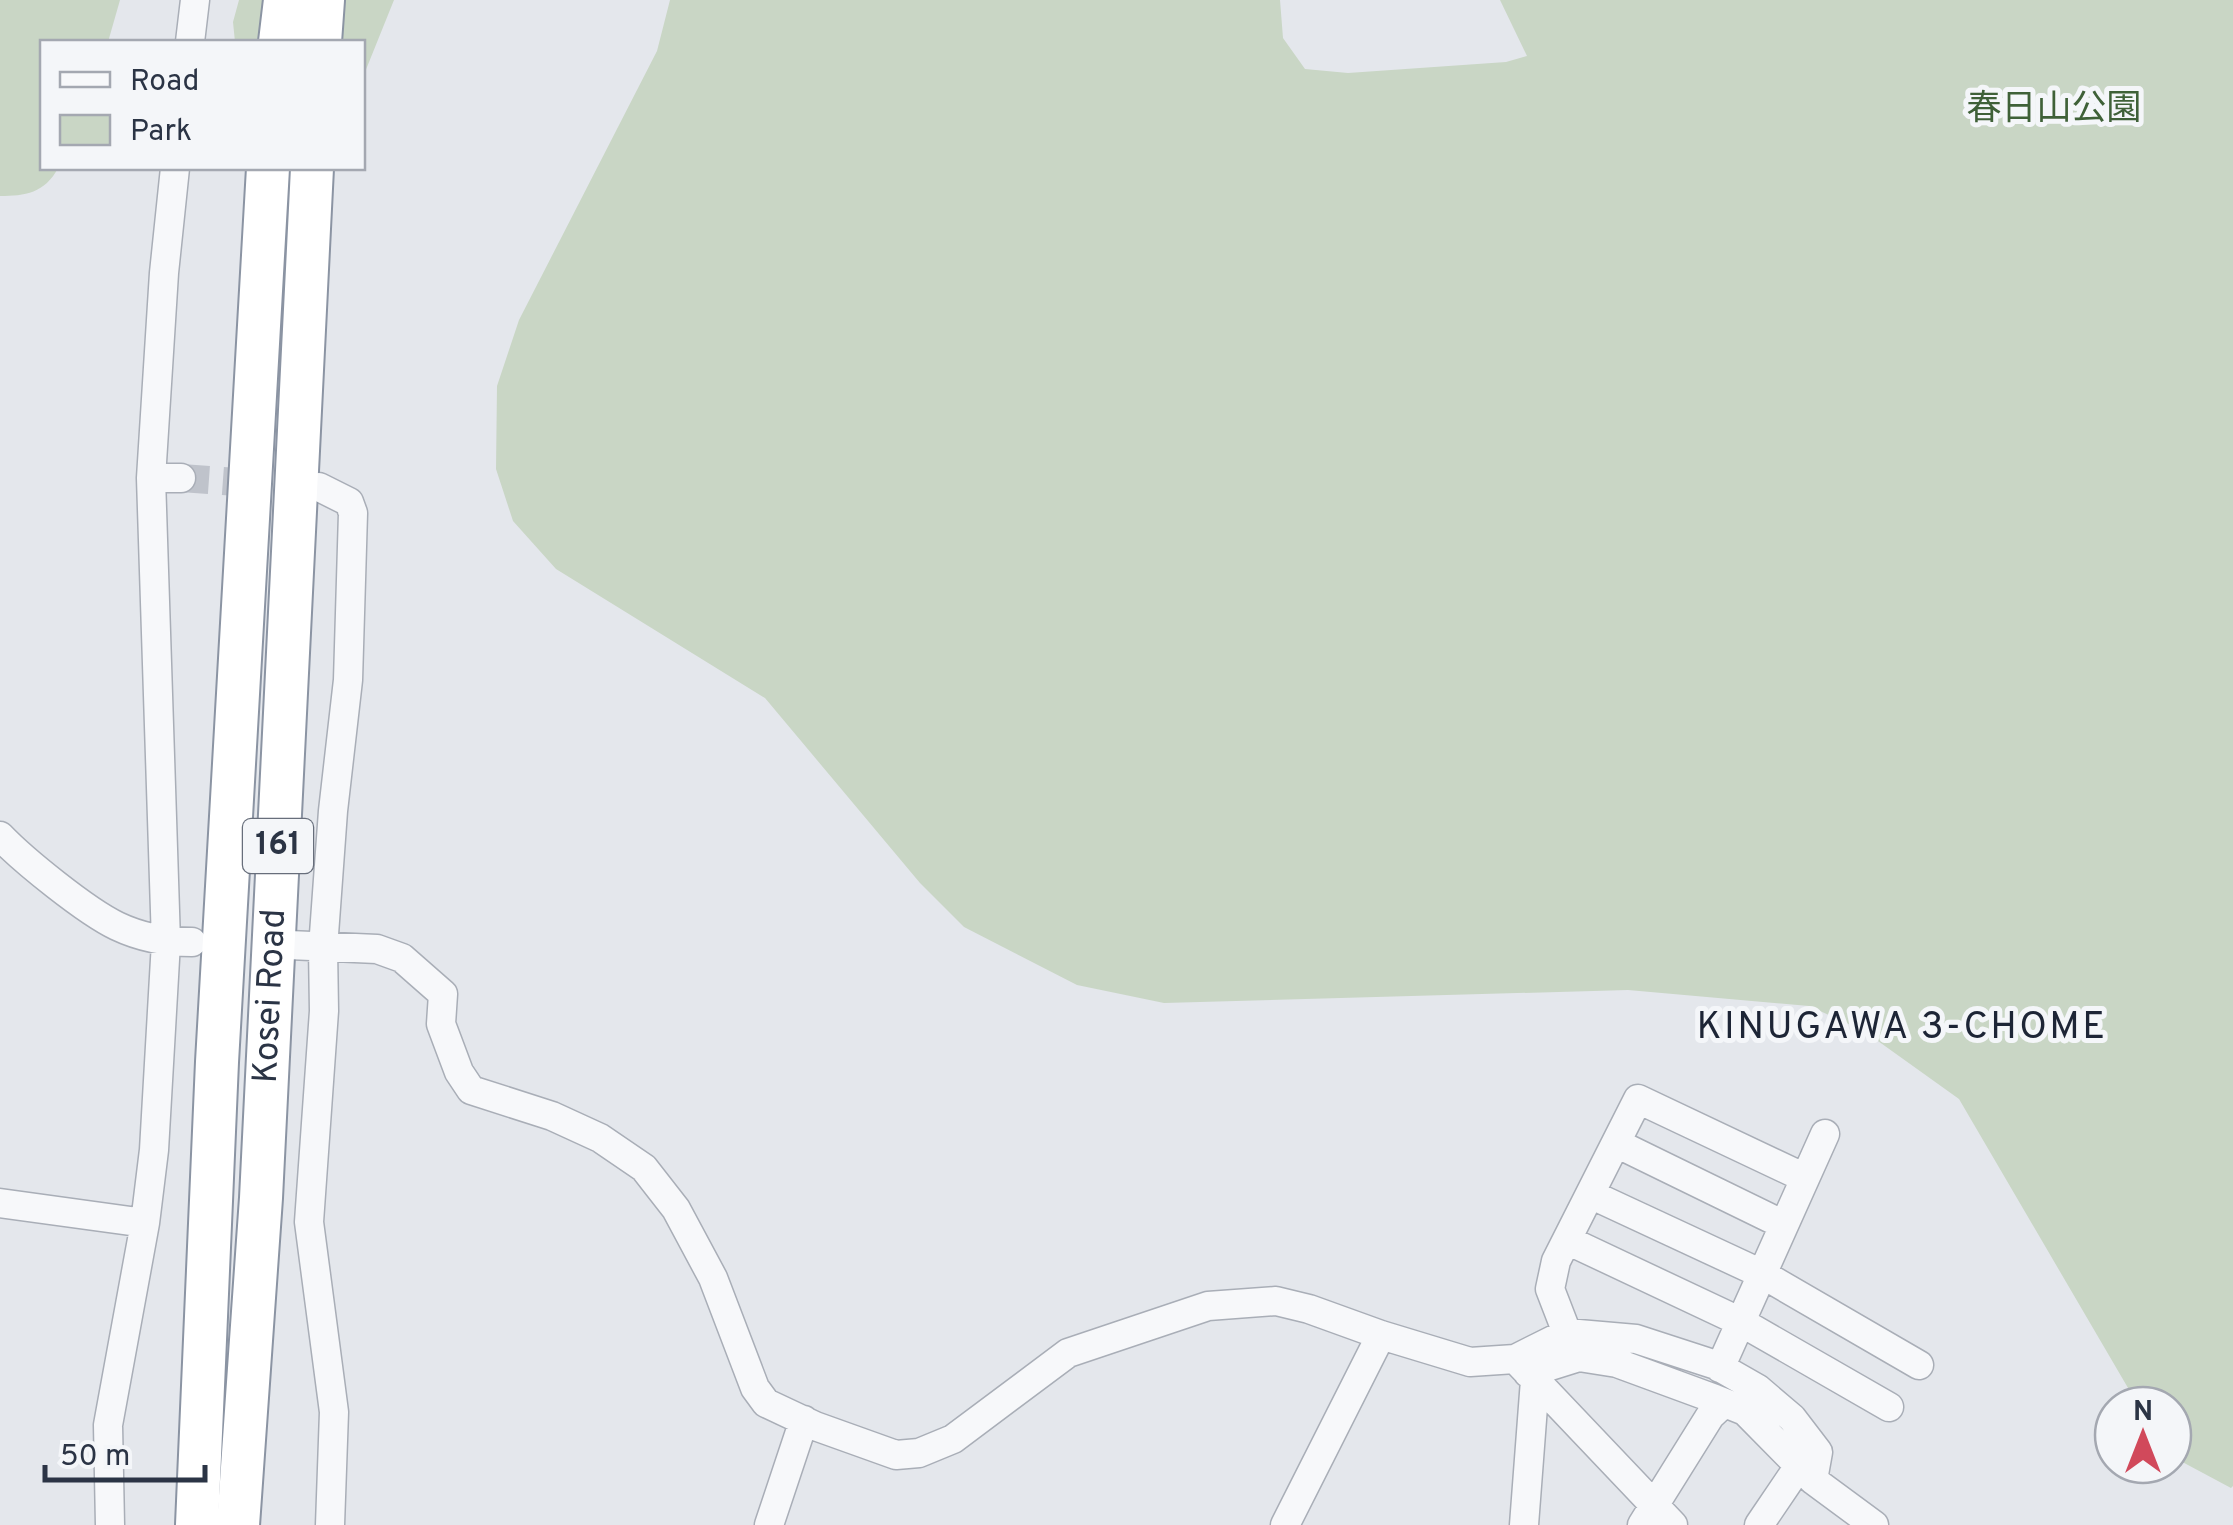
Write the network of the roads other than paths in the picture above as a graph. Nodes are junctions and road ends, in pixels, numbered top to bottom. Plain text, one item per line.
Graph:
1 (196, 0) edge
2 (285, 0) edge
3 (323, 0) edge
4 (190, 40) edge
5 (280, 40) edge
6 (320, 40) edge
7 (174, 170) edge
8 (268, 170) edge
9 (312, 170) edge
10 (152, 478) junction
11 (181, 478) tunnel mouth
12 (318, 487) dead end
13 (0, 836) edge
14 (179, 942) junction
15 (288, 945) dead end
16 (323, 948) junction
17 (1825, 1134) dead end
18 (1616, 1143) junction
19 (1805, 1178) junction
20 (1590, 1194) junction
21 (0, 1203) edge
22 (145, 1223) junction
23 (1784, 1225) junction
24 (1567, 1240) junction
25 (1762, 1274) junction
26 (1741, 1322) junction
27 (1568, 1333) junction
28 (1381, 1336) junction
29 (1918, 1365) dead end
30 (1720, 1368) junction
31 (1526, 1370) junction
32 (1724, 1403) junction
33 (1889, 1407) dead end
34 (804, 1420) junction
35 (1806, 1473) junction
36 (1657, 1519) edge
37 (110, 1525) edge
38 (197, 1525) edge
39 (238, 1525) edge
40 (330, 1525) edge
41 (769, 1525) edge
42 (1285, 1525) edge
43 (1524, 1525) edge
44 (1759, 1525) edge
45 (1874, 1525) edge

1 - 4 street
2 - 5 highway
3 - 6 highway
7 - 10 street
8 - 38 highway, Kosei Road / 161
9 - 39 highway, Kosei Road / 161
10 - 11 street
10 - 14 street
12 - 16 street
13 - 14 street
14 - 22 street
15 - 16 street
16 - 34 street
16 - 40 street
17 - 19 street
18 - 19 street
18 - 20 street
18 - 23 street
19 - 23 street
20 - 24 street
20 - 25 street
21 - 22 street
22 - 37 street
23 - 25 street
24 - 26 street
24 - 27 street
25 - 26 street
25 - 29 street
26 - 30 street
26 - 33 street
27 - 30 street
27 - 31 street
28 - 31 street
28 - 34 street
28 - 42 street
30 - 35 street
31 - 32 street
31 - 36 street
31 - 43 street
32 - 35 street
32 - 36 street
34 - 41 street
35 - 44 street
35 - 45 street

